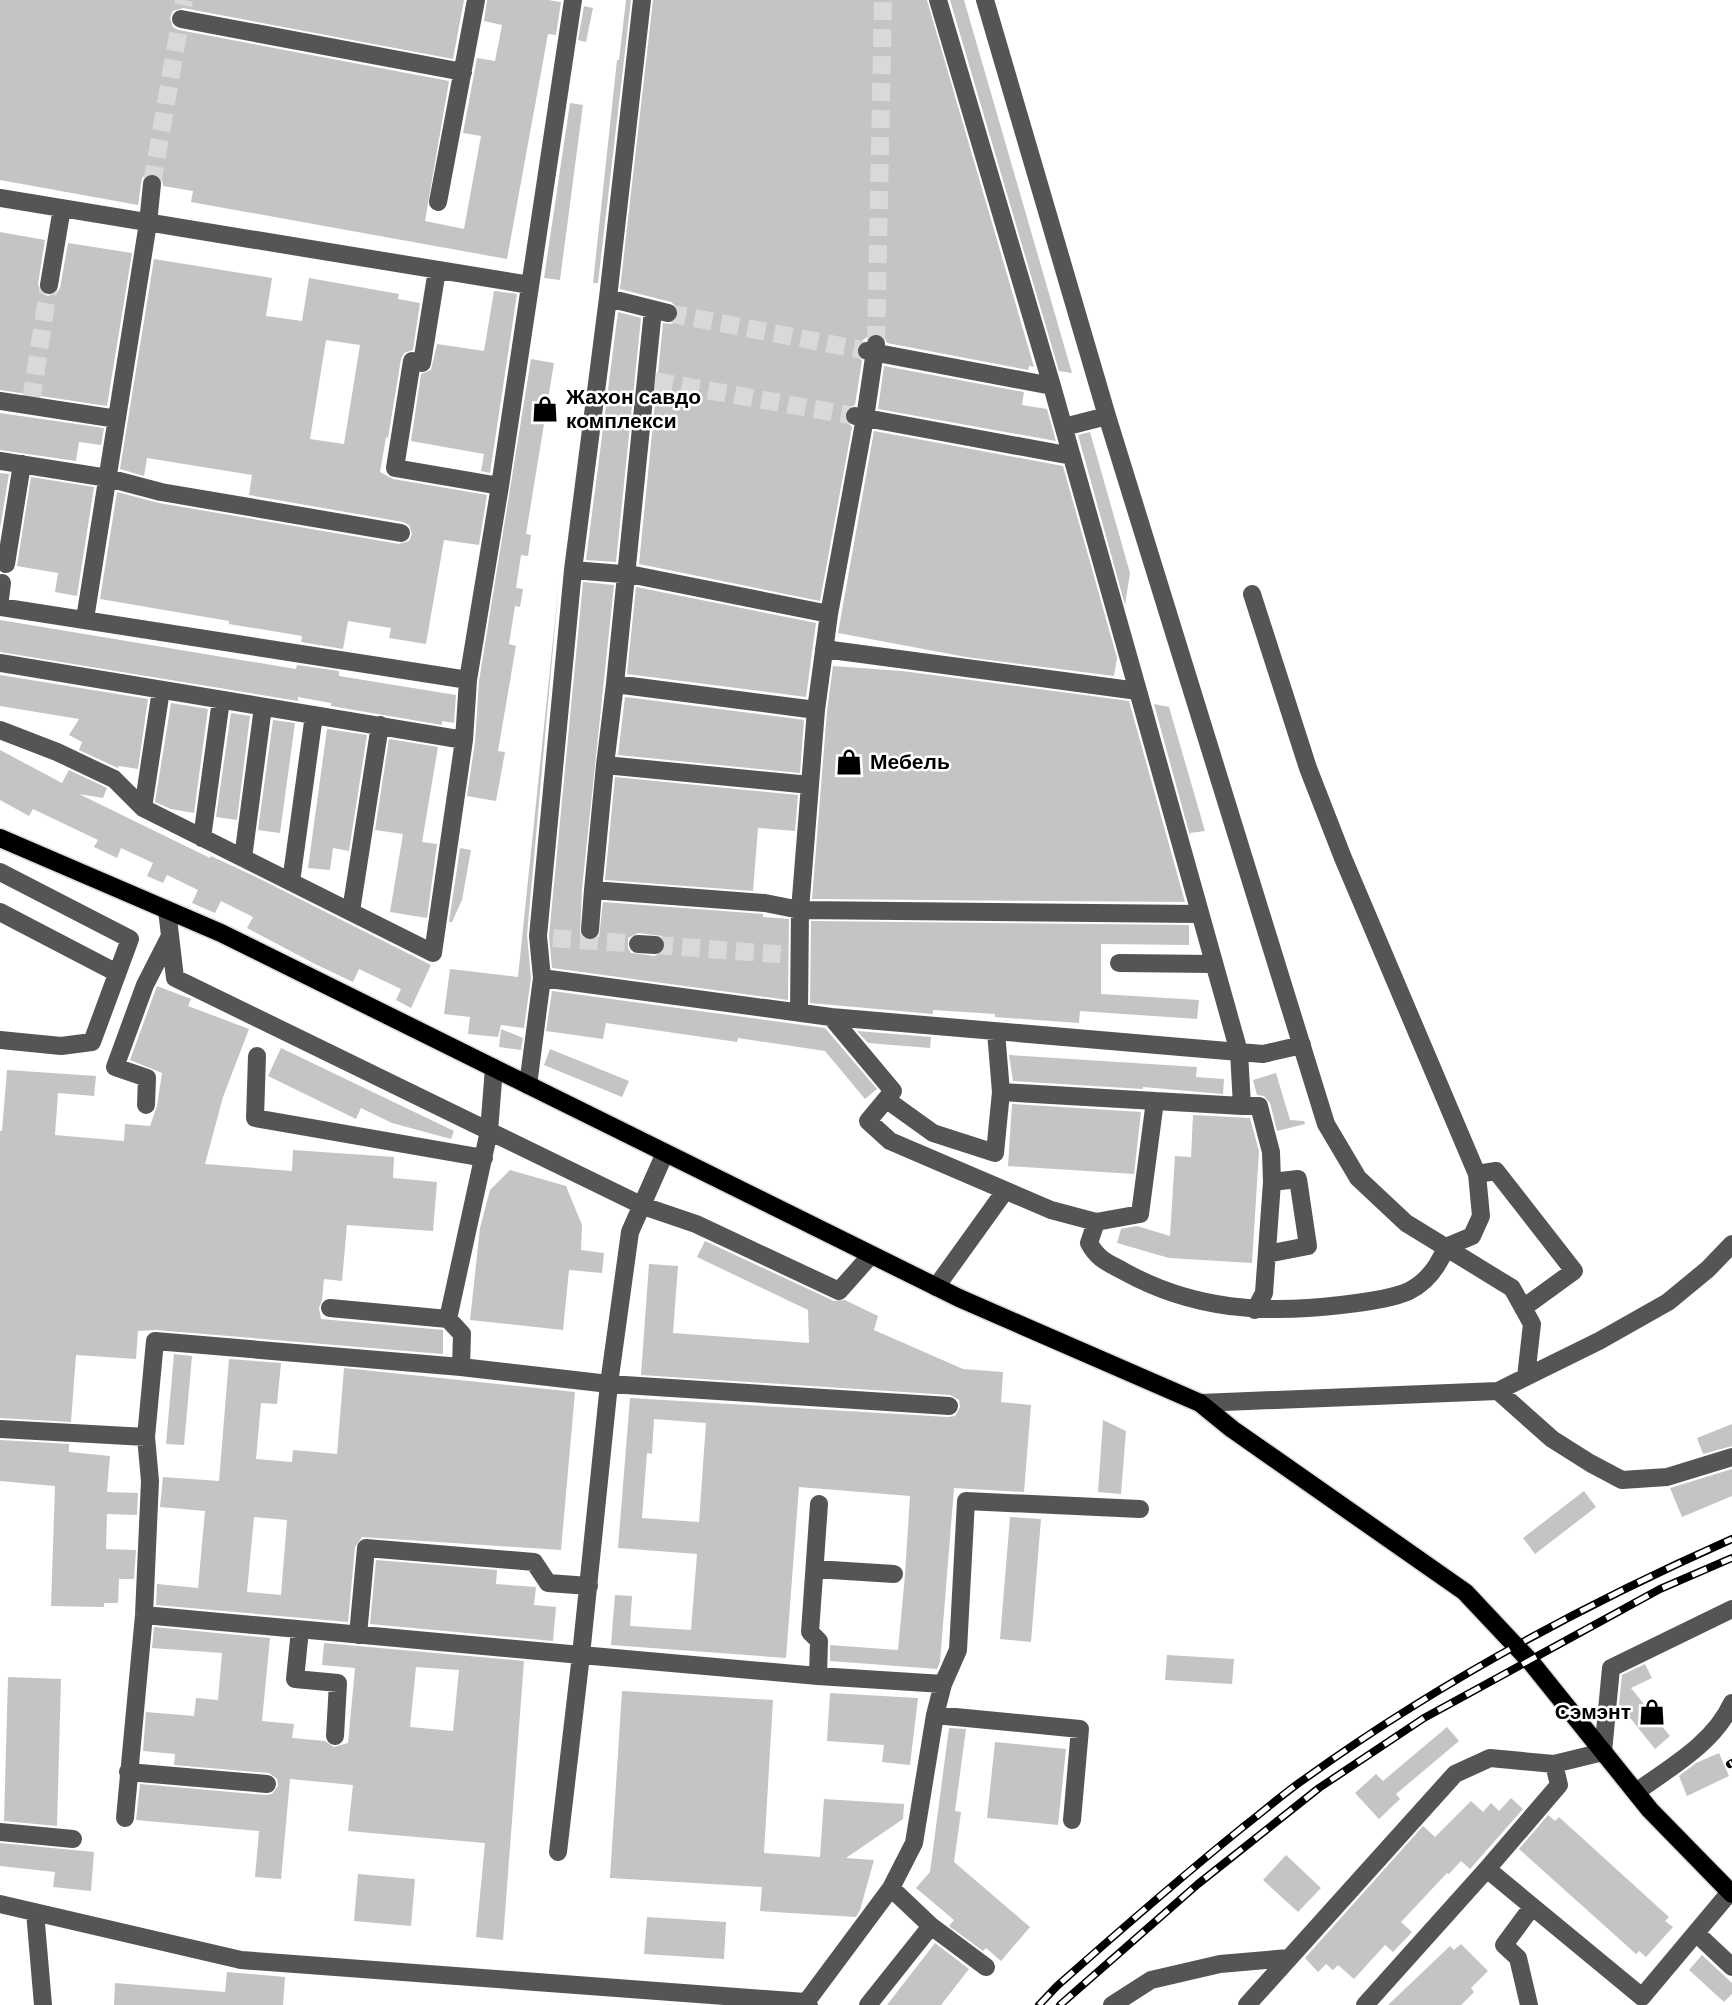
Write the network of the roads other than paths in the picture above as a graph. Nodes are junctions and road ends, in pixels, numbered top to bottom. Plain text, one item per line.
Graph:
1 (476, 0) edge
2 (573, 0) edge
3 (642, 0) edge
4 (938, 0) edge
5 (985, 0) edge
6 (181, 18) dead end
7 (463, 72) junction
8 (152, 184) tunnel mouth
9 (0, 198) edge
10 (438, 202) dead end
11 (62, 208) junction
12 (148, 223) junction
13 (437, 270) junction
14 (49, 285) tunnel mouth
15 (530, 285) junction
16 (608, 298) junction
17 (1052, 386) junction
18 (0, 401) edge
19 (1107, 416) junction
20 (860, 417) junction
21 (117, 419) junction
22 (1064, 427) junction
23 (1072, 456) junction
24 (0, 461) edge
25 (22, 464) junction
26 (108, 478) junction
27 (500, 486) junction
28 (401, 533) dead end
29 (6, 564) dead end
30 (573, 570) junction
31 (627, 575) junction
32 (1252, 594) dead end
33 (0, 607) edge
34 (829, 614) junction
35 (85, 619) junction
36 (824, 649) junction
37 (0, 663) edge
38 (468, 680) junction
39 (615, 684) junction
40 (162, 690) junction
41 (1138, 691) junction
42 (221, 700) junction
43 (263, 707) junction
44 (816, 710) junction
45 (314, 715) junction
46 (380, 725) junction
47 (0, 730) edge
48 (464, 740) junction
49 (605, 765) junction
50 (810, 785) junction
51 (143, 808) junction
52 (0, 838) edge
53 (202, 838) junction
54 (243, 858) junction
55 (0, 872) edge
56 (291, 883) junction
57 (593, 890) junction
58 (167, 910) junction
59 (800, 910) junction
60 (351, 911) junction
61 (0, 912) edge
62 (1200, 915) junction
63 (590, 930) dead end
64 (170, 936) junction
65 (1119, 963) dead end
66 (1214, 964) junction
67 (117, 973) junction
68 (542, 978) junction
69 (799, 1012) junction
70 (831, 1017) junction
71 (996, 1032) junction
72 (0, 1040) edge
73 (1302, 1045) junction
74 (1239, 1052) junction
75 (257, 1056) dead end
76 (494, 1068) junction
77 (528, 1085) junction
78 (1001, 1092) junction
79 (887, 1100) junction
80 (1154, 1101) junction
81 (146, 1105) dead end
82 (1242, 1105) junction
83 (489, 1131) junction
84 (665, 1153) junction
85 (484, 1158) junction
86 (1477, 1174) junction
87 (1272, 1182) junction
88 (1005, 1191) junction
89 (643, 1206) junction
90 (1096, 1222) junction
91 (1732, 1244) edge
92 (1446, 1247) junction
93 (1267, 1254) junction
94 (871, 1255) junction
95 (936, 1287) junction
96 (330, 1308) dead end
97 (1523, 1308) junction
98 (1255, 1310) junction
99 (448, 1319) junction
100 (461, 1367) junction
101 (1526, 1377) junction
102 (609, 1384) junction
103 (1498, 1391) junction
104 (1200, 1403) junction
105 (949, 1406) dead end
106 (0, 1429) edge
107 (146, 1437) junction
108 (1732, 1457) edge
109 (819, 1504) dead end
110 (1140, 1508) dead end
111 (815, 1569) junction
112 (894, 1574) dead end
113 (589, 1586) junction
114 (1732, 1609) edge
115 (145, 1615) junction
116 (300, 1630) junction
117 (358, 1635) junction
118 (581, 1655) junction
119 (818, 1676) junction
120 (943, 1684) junction
121 (1732, 1703) edge
122 (935, 1715) junction
123 (335, 1736) dead end
124 (1604, 1752) junction
125 (1554, 1764) junction
126 (128, 1772) junction
127 (267, 1784) dead end
128 (1636, 1792) junction
129 (125, 1818) dead end
130 (1072, 1820) dead end
131 (0, 1832) edge
132 (73, 1839) dead end
133 (558, 1852) dead end
134 (1487, 1869) junction
135 (891, 1888) junction
136 (1731, 1893) edge
137 (0, 1904) edge
138 (1532, 1907) junction
139 (35, 1912) junction
140 (931, 1926) junction
141 (1696, 1933) junction
142 (1289, 1958) junction
143 (986, 1967) dead end
144 (1732, 1967) edge
145 (1639, 2001) edge
146 (806, 2004) edge
147 (43, 2005) edge
148 (868, 2005) edge
149 (1112, 2005) edge
150 (1247, 2005) edge
151 (1365, 2005) edge
152 (1529, 2005) edge

1 - 7 street
2 - 15 street
3 - 16 street
4 - 17 street
5 - 19 street
6 - 7 street
7 - 10 street
8 - 12 street
9 - 11 street
11 - 12 street
11 - 14 street
12 - 13 street
12 - 21 street
13 - 15 street
13 - 27 street
15 - 27 street
16 - 30 street
16 - 31 street
17 - 20 street
17 - 22 street
18 - 21 street
19 - 22 street
19 - 73 street
20 - 23 street
20 - 34 street
21 - 26 street
22 - 23 street
23 - 41 street
24 - 25 street
25 - 26 street
25 - 29 street
26 - 28 street
26 - 35 street
27 - 38 street
30 - 31 street
30 - 68 street
31 - 34 street
31 - 39 street
32 - 86 street
33 - 35 street
34 - 36 street
35 - 38 street
36 - 41 street
36 - 44 street
37 - 40 street
38 - 48 street
39 - 44 street
39 - 49 street
40 - 42 street
40 - 51 street
41 - 62 street
42 - 43 street
42 - 53 street
43 - 45 street
43 - 54 street
44 - 50 street
45 - 46 street
45 - 56 street
46 - 48 street
46 - 60 street
47 - 51 street
48 - 60 street
49 - 50 street
49 - 57 street
50 - 59 street
51 - 53 street
52 - 58 main road
53 - 54 street
54 - 56 street
55 - 67 street
56 - 60 street
57 - 59 street
57 - 63 street
58 - 64 street
58 - 76 main road
59 - 62 street
59 - 69 street
61 - 67 street
62 - 66 street
64 - 81 street
64 - 83 street
65 - 66 street
66 - 74 street
67 - 72 street
68 - 69 street
68 - 77 street
69 - 70 street
70 - 71 street
70 - 79 street
71 - 74 street
71 - 78 street
73 - 74 street
73 - 92 street
74 - 82 street
75 - 85 street
76 - 77 main road
76 - 83 street
77 - 84 main road
78 - 79 street
78 - 80 street
79 - 88 street
80 - 82 street
80 - 90 street
82 - 87 street
83 - 85 street
83 - 89 street
84 - 89 street
84 - 94 main road
85 - 99 street
86 - 92 street
86 - 97 street
87 - 93 street
87 - 93 street
88 - 90 street
88 - 95 street
89 - 94 street
89 - 102 street
90 - 98 street
91 - 101 street
92 - 97 street
92 - 98 street
93 - 98 street
94 - 95 main road
95 - 104 main road
96 - 99 street
97 - 101 street
99 - 100 street
100 - 102 street
100 - 107 street
101 - 103 street
102 - 105 street
102 - 113 street
103 - 104 street
103 - 108 street
104 - 124 main road
106 - 107 street
107 - 115 street
109 - 111 street
110 - 120 street
111 - 112 street
111 - 119 street
113 - 117 street
113 - 118 street
114 - 124 street
115 - 116 street
115 - 126 street
116 - 117 street
116 - 123 street
117 - 118 street
118 - 119 street
118 - 133 street
119 - 120 street
120 - 122 street
121 - 128 street
122 - 130 street
122 - 135 street
124 - 125 street
124 - 128 main road
125 - 134 street
125 - 142 street
126 - 127 street
126 - 129 street
128 - 136 main road
131 - 132 street
134 - 138 street
134 - 151 street
135 - 140 street
135 - 146 street
136 - 141 street
137 - 139 street
138 - 145 street
138 - 152 street
139 - 146 street
139 - 147 street
140 - 143 street
140 - 148 street
141 - 144 street
141 - 145 street
142 - 149 street
142 - 150 street

